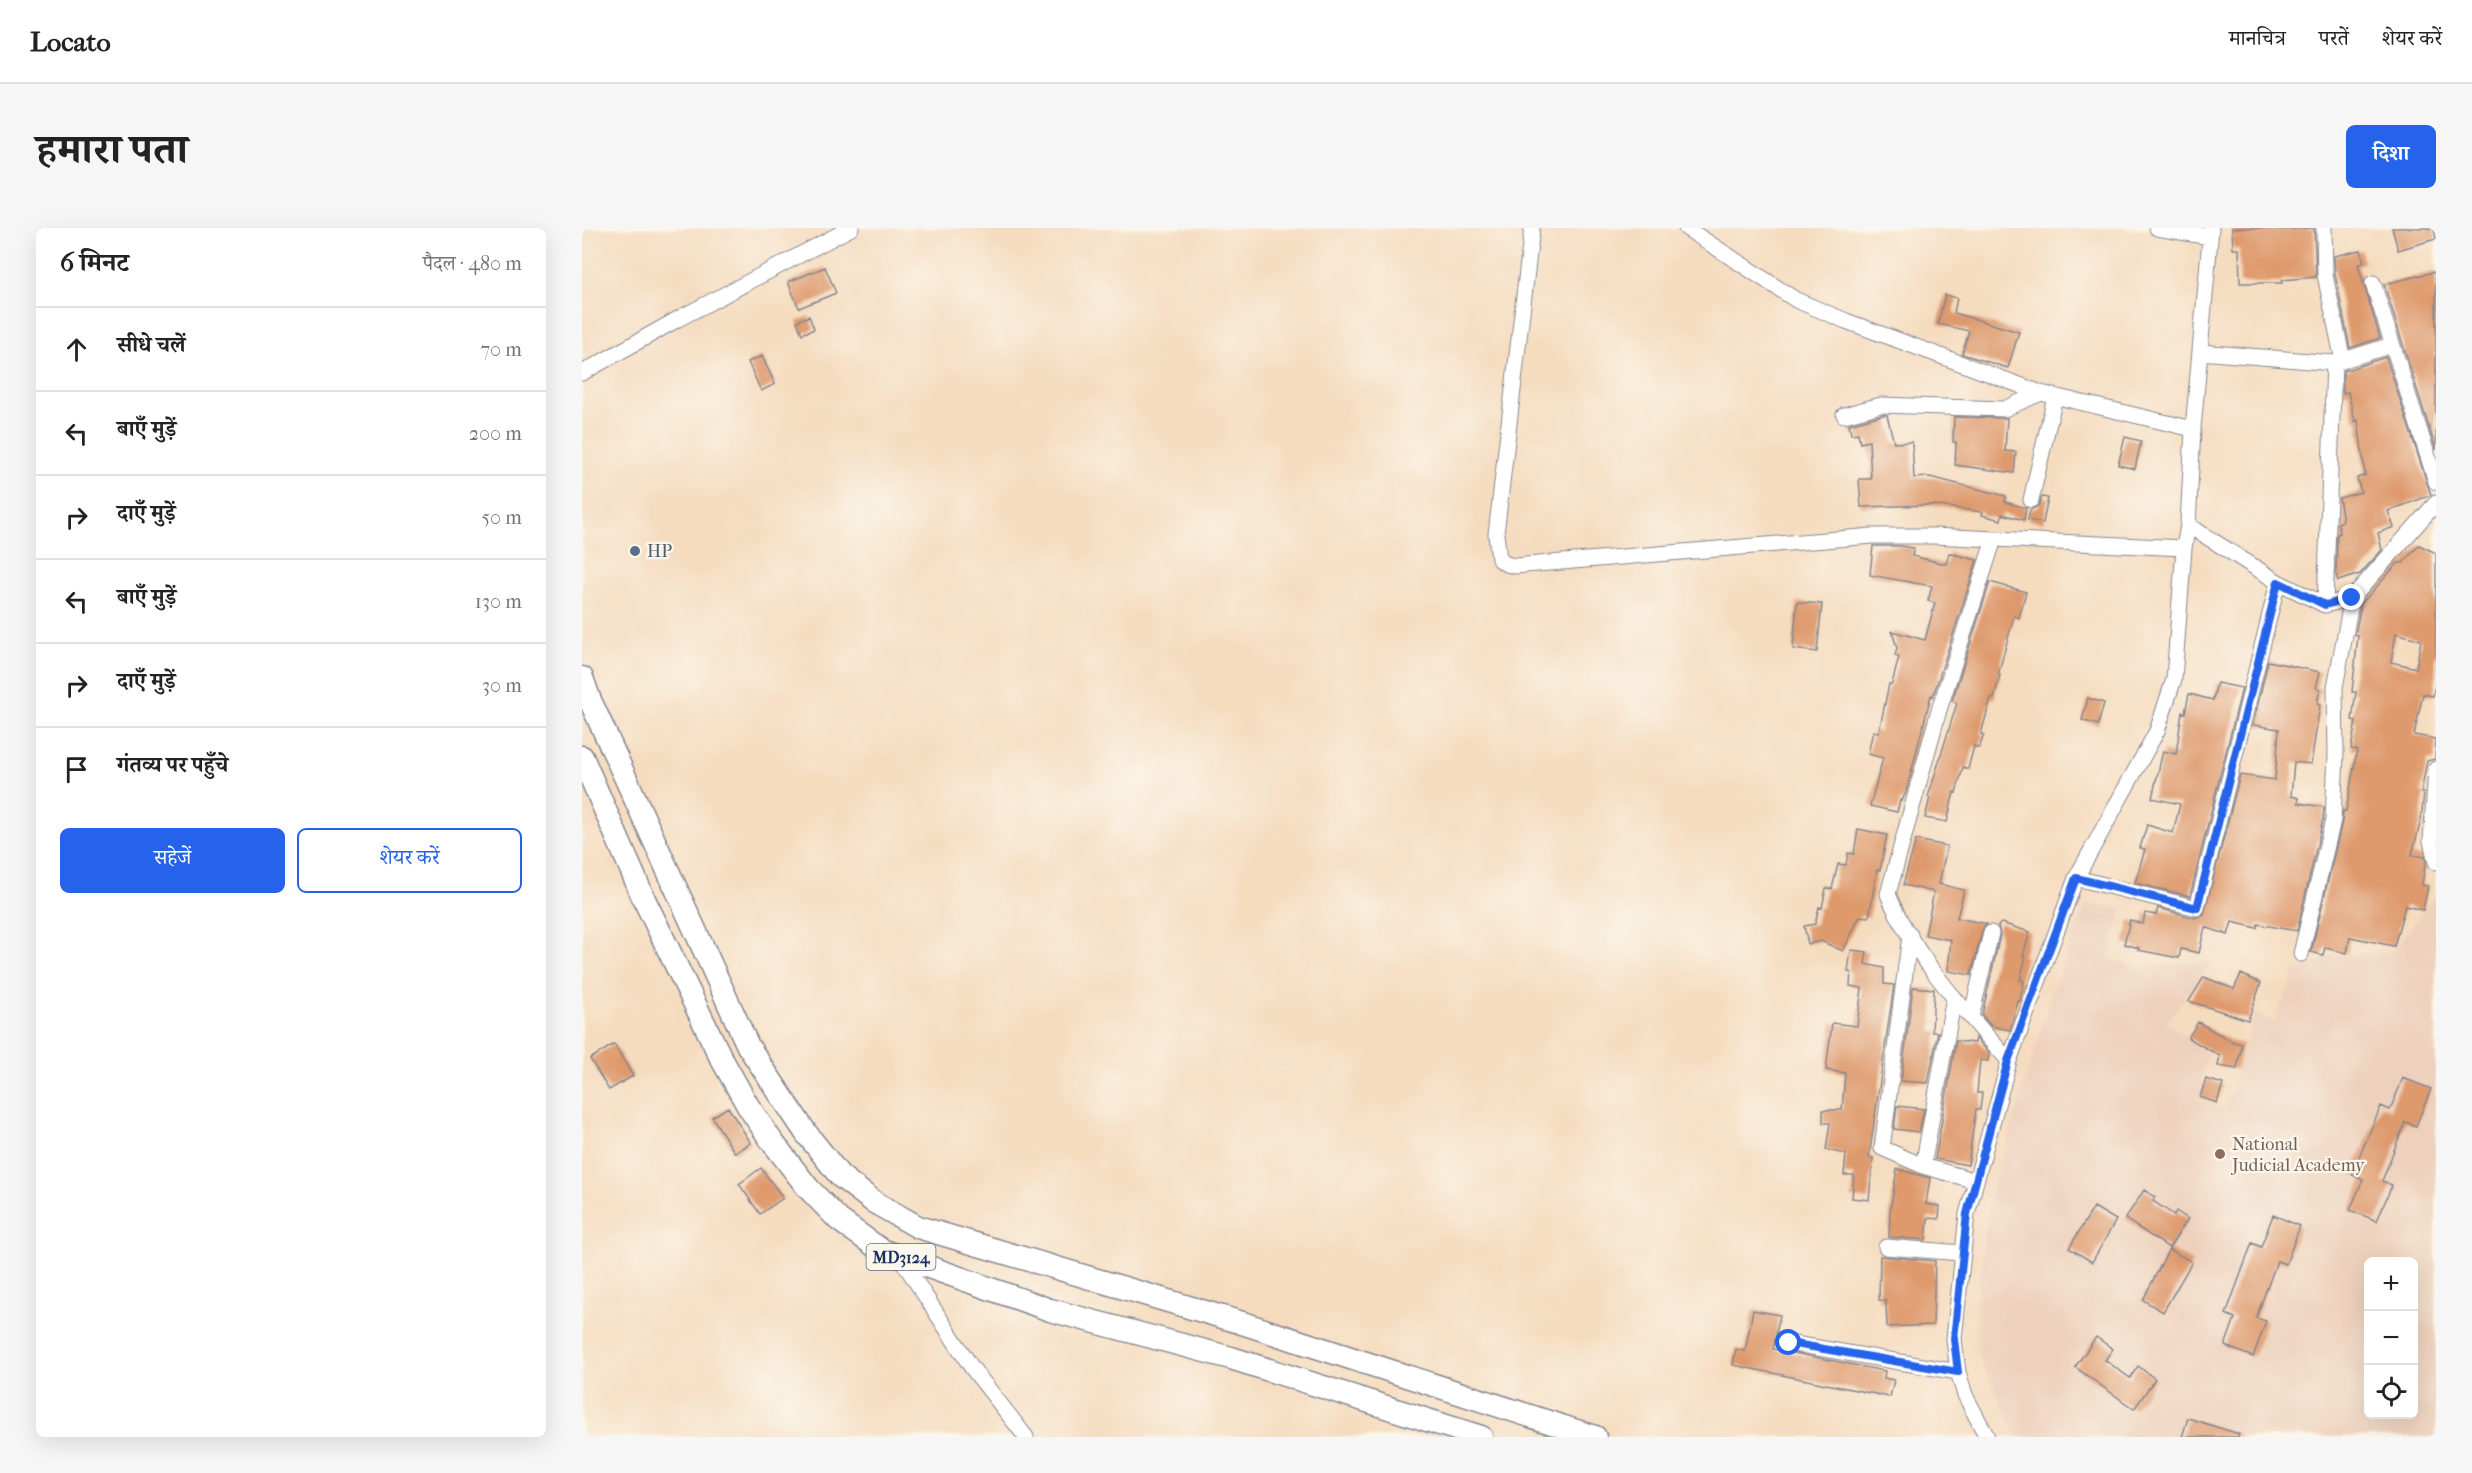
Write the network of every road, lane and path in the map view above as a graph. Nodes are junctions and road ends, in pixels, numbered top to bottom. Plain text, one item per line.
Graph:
1 (851, 228) edge
2 (1532, 228) edge
3 (1686, 228) edge
4 (2157, 228) edge
5 (2324, 228) edge
6 (2210, 233) edge
7 (2373, 283) dead end
8 (2392, 345) junction
9 (2200, 352) junction
10 (2339, 362) junction
11 (582, 373) edge
12 (2048, 395) junction
13 (1844, 415) dead end
14 (2193, 429) junction
15 (2436, 482) edge
16 (2031, 500) dead end
17 (2436, 503) edge
18 (2188, 525) junction
19 (1994, 540) junction
20 (2184, 548) junction
21 (2278, 582) junction
22 (2352, 598) junction
23 (2325, 605) junction
24 (582, 678) edge
25 (582, 757) edge
26 (2436, 769) edge
27 (2436, 862) edge
28 (2076, 878) junction
29 (1991, 933) dead end
30 (1910, 936) junction
31 (2301, 954) dead end
32 (1954, 998) junction
33 (1971, 1017) junction
34 (2008, 1061) junction
35 (1923, 1166) junction
36 (1976, 1180) junction
37 (1887, 1247) dead end
38 (1962, 1253) junction
39 (900, 1257) junction
40 (1789, 1343) dead end
41 (1958, 1372) junction
42 (1026, 1437) edge
43 (1480, 1437) edge
44 (1595, 1437) edge
45 (1987, 1437) edge

1 - 11 street
2 - 19 street
3 - 12 street
4 - 6 street
5 - 10 street
6 - 9 street
7 - 8 street
8 - 10 street
8 - 15 street
9 - 10 street
9 - 14 street
10 - 23 street
12 - 13 street
12 - 14 street
12 - 16 street
14 - 18 street
17 - 22 street
18 - 20 street
18 - 21 street
19 - 20 street
19 - 30 street
20 - 28 street
21 - 23 street
21 - 28 street
22 - 23 street
22 - 31 street
24 - 44 main road, MD3124
25 - 39 main road, MD3124
26 - 27 street
28 - 34 street
29 - 33 street
30 - 32 street
30 - 35 street
32 - 33 street
32 - 35 street
33 - 34 street
34 - 36 street
35 - 36 street
36 - 38 street
37 - 38 street
38 - 41 street
39 - 42 street
39 - 43 main road, MD3124
40 - 41 street
41 - 45 street

